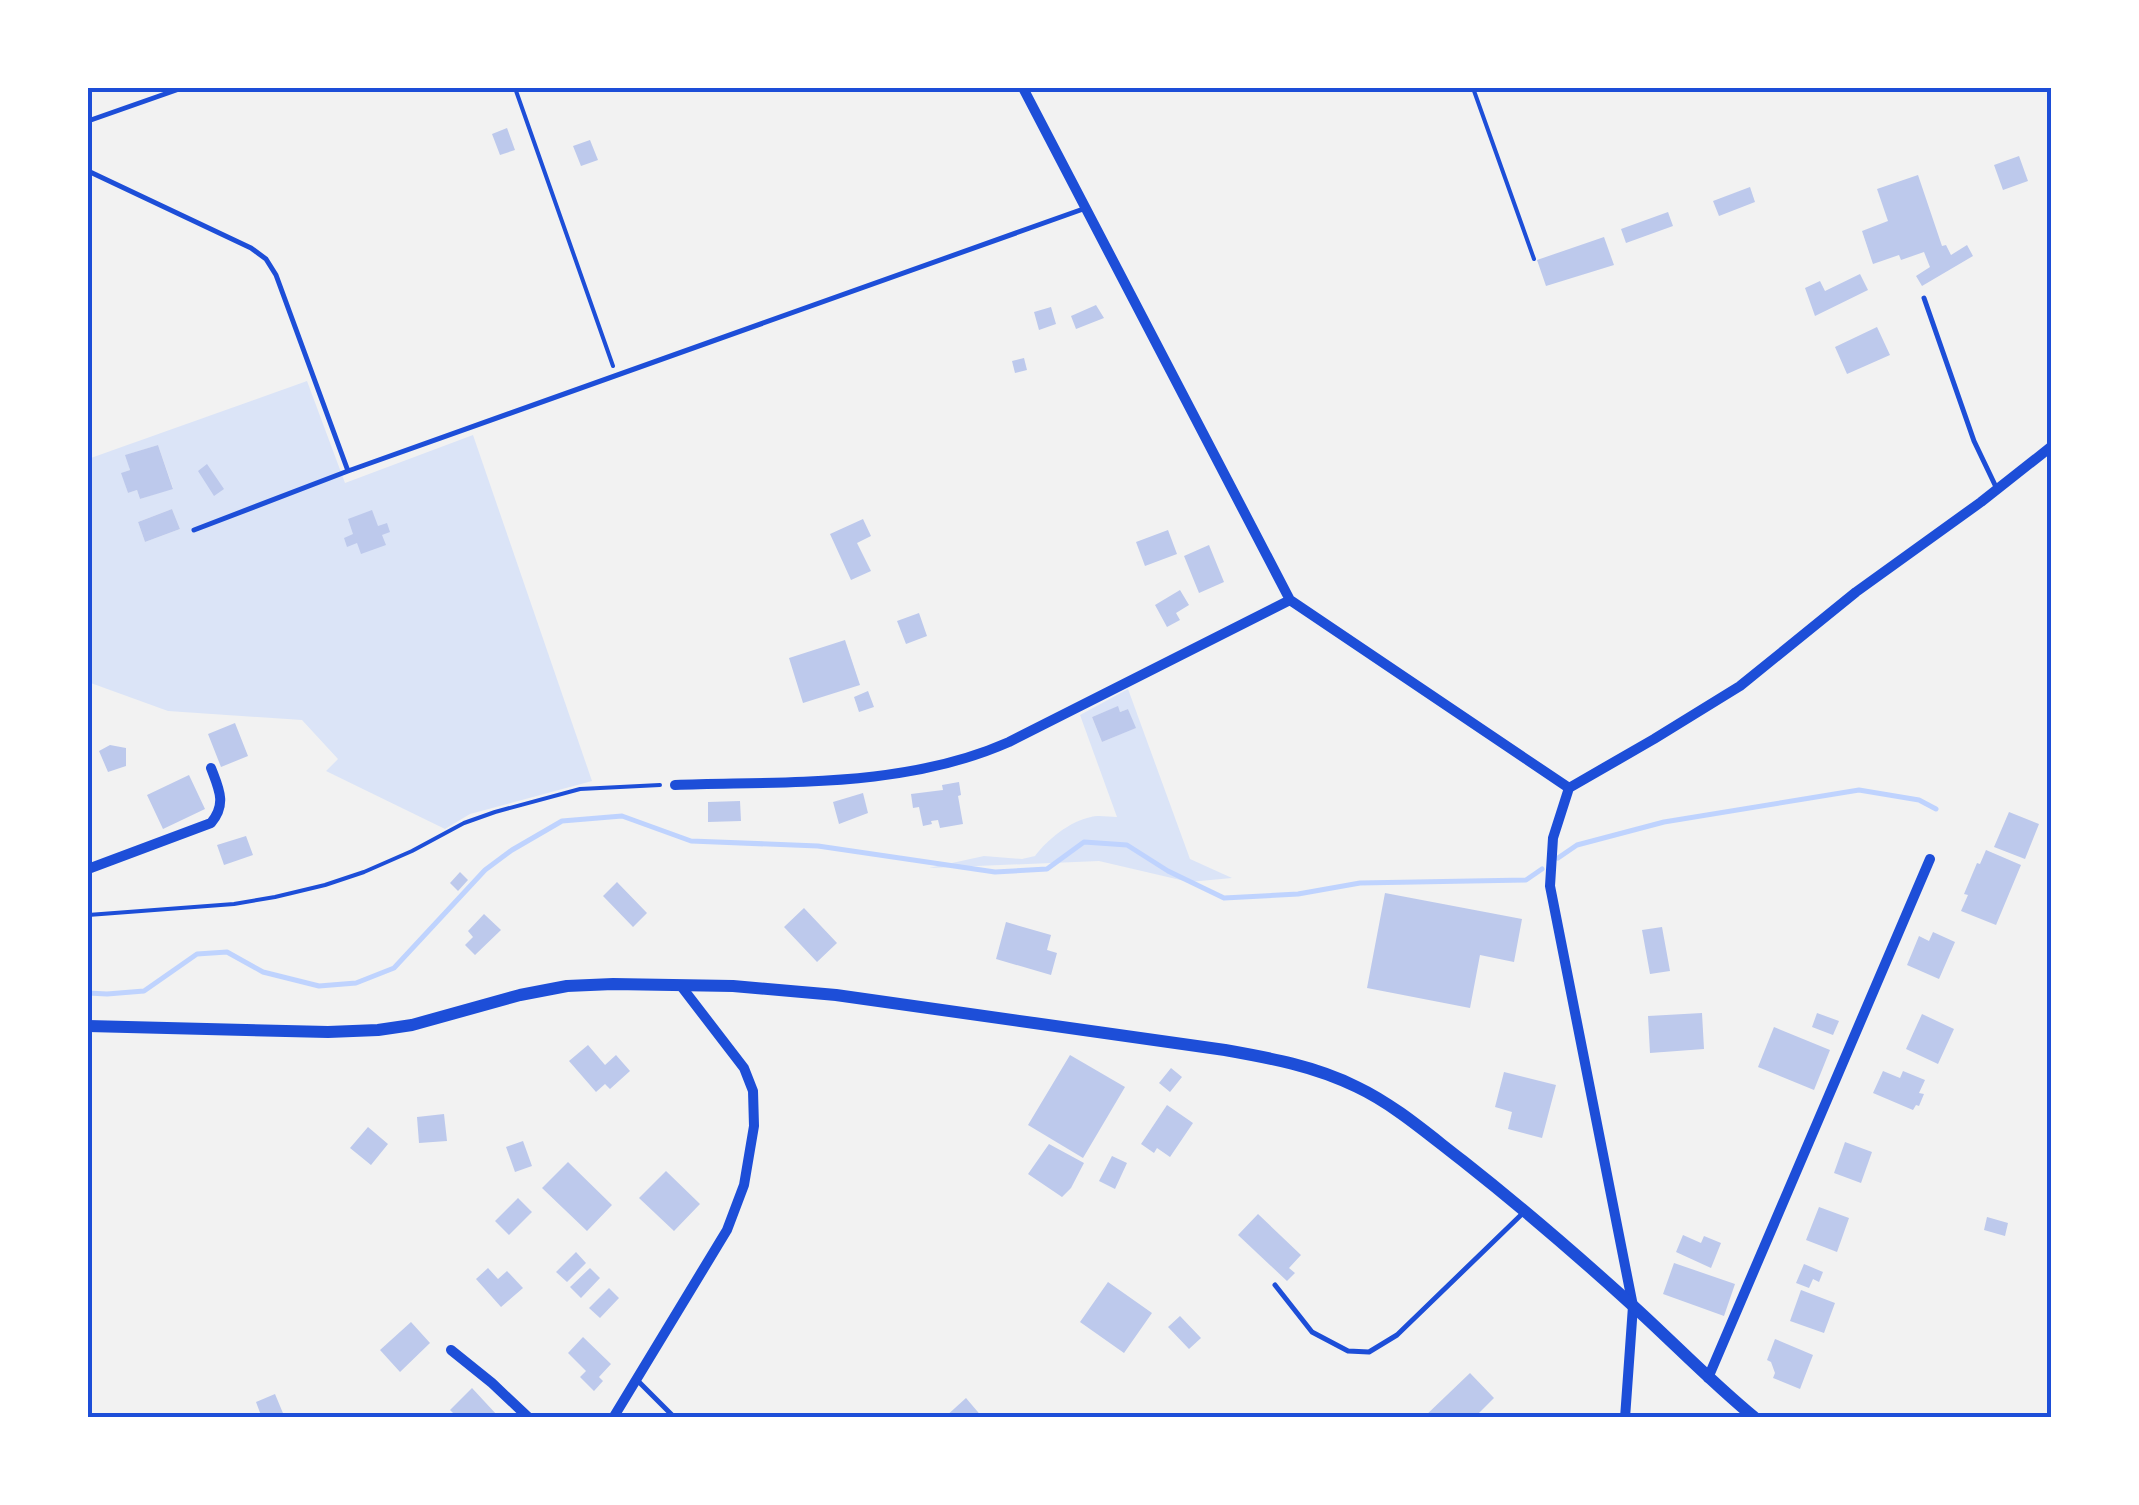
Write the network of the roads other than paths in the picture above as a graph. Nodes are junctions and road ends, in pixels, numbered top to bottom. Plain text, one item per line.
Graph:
1 (182, 88) edge
2 (1024, 88) edge
3 (88, 122) edge
4 (88, 171) edge
5 (1086, 208) junction
6 (1924, 298) dead end
7 (2052, 446) edge
8 (348, 471) junction
9 (1997, 490) junction
10 (194, 530) dead end
11 (1290, 600) junction
12 (211, 768) dead end
13 (675, 785) road end
14 (1569, 788) junction
15 (1930, 859) dead end
16 (88, 869) edge
17 (682, 986) junction
18 (88, 1026) edge
19 (1524, 1212) junction
20 (1275, 1285) dead end
21 (1633, 1306) junction
22 (451, 1350) dead end
23 (1708, 1378) junction
24 (636, 1379) junction
25 (529, 1418) edge
26 (613, 1418) edge
27 (675, 1418) edge
28 (1625, 1418) edge
29 (1755, 1418) edge

1 - 3 lane
2 - 5 street
4 - 8 lane
5 - 8 lane
5 - 11 street
6 - 9 lane
7 - 9 street
8 - 10 lane
9 - 14 street
11 - 13 street
11 - 14 street
12 - 16 street
14 - 21 street
15 - 23 street
17 - 18 street
17 - 19 street
17 - 24 street
19 - 20 lane
19 - 21 street
21 - 23 street
21 - 28 street
22 - 25 street
23 - 29 street
24 - 26 street
24 - 27 lane

